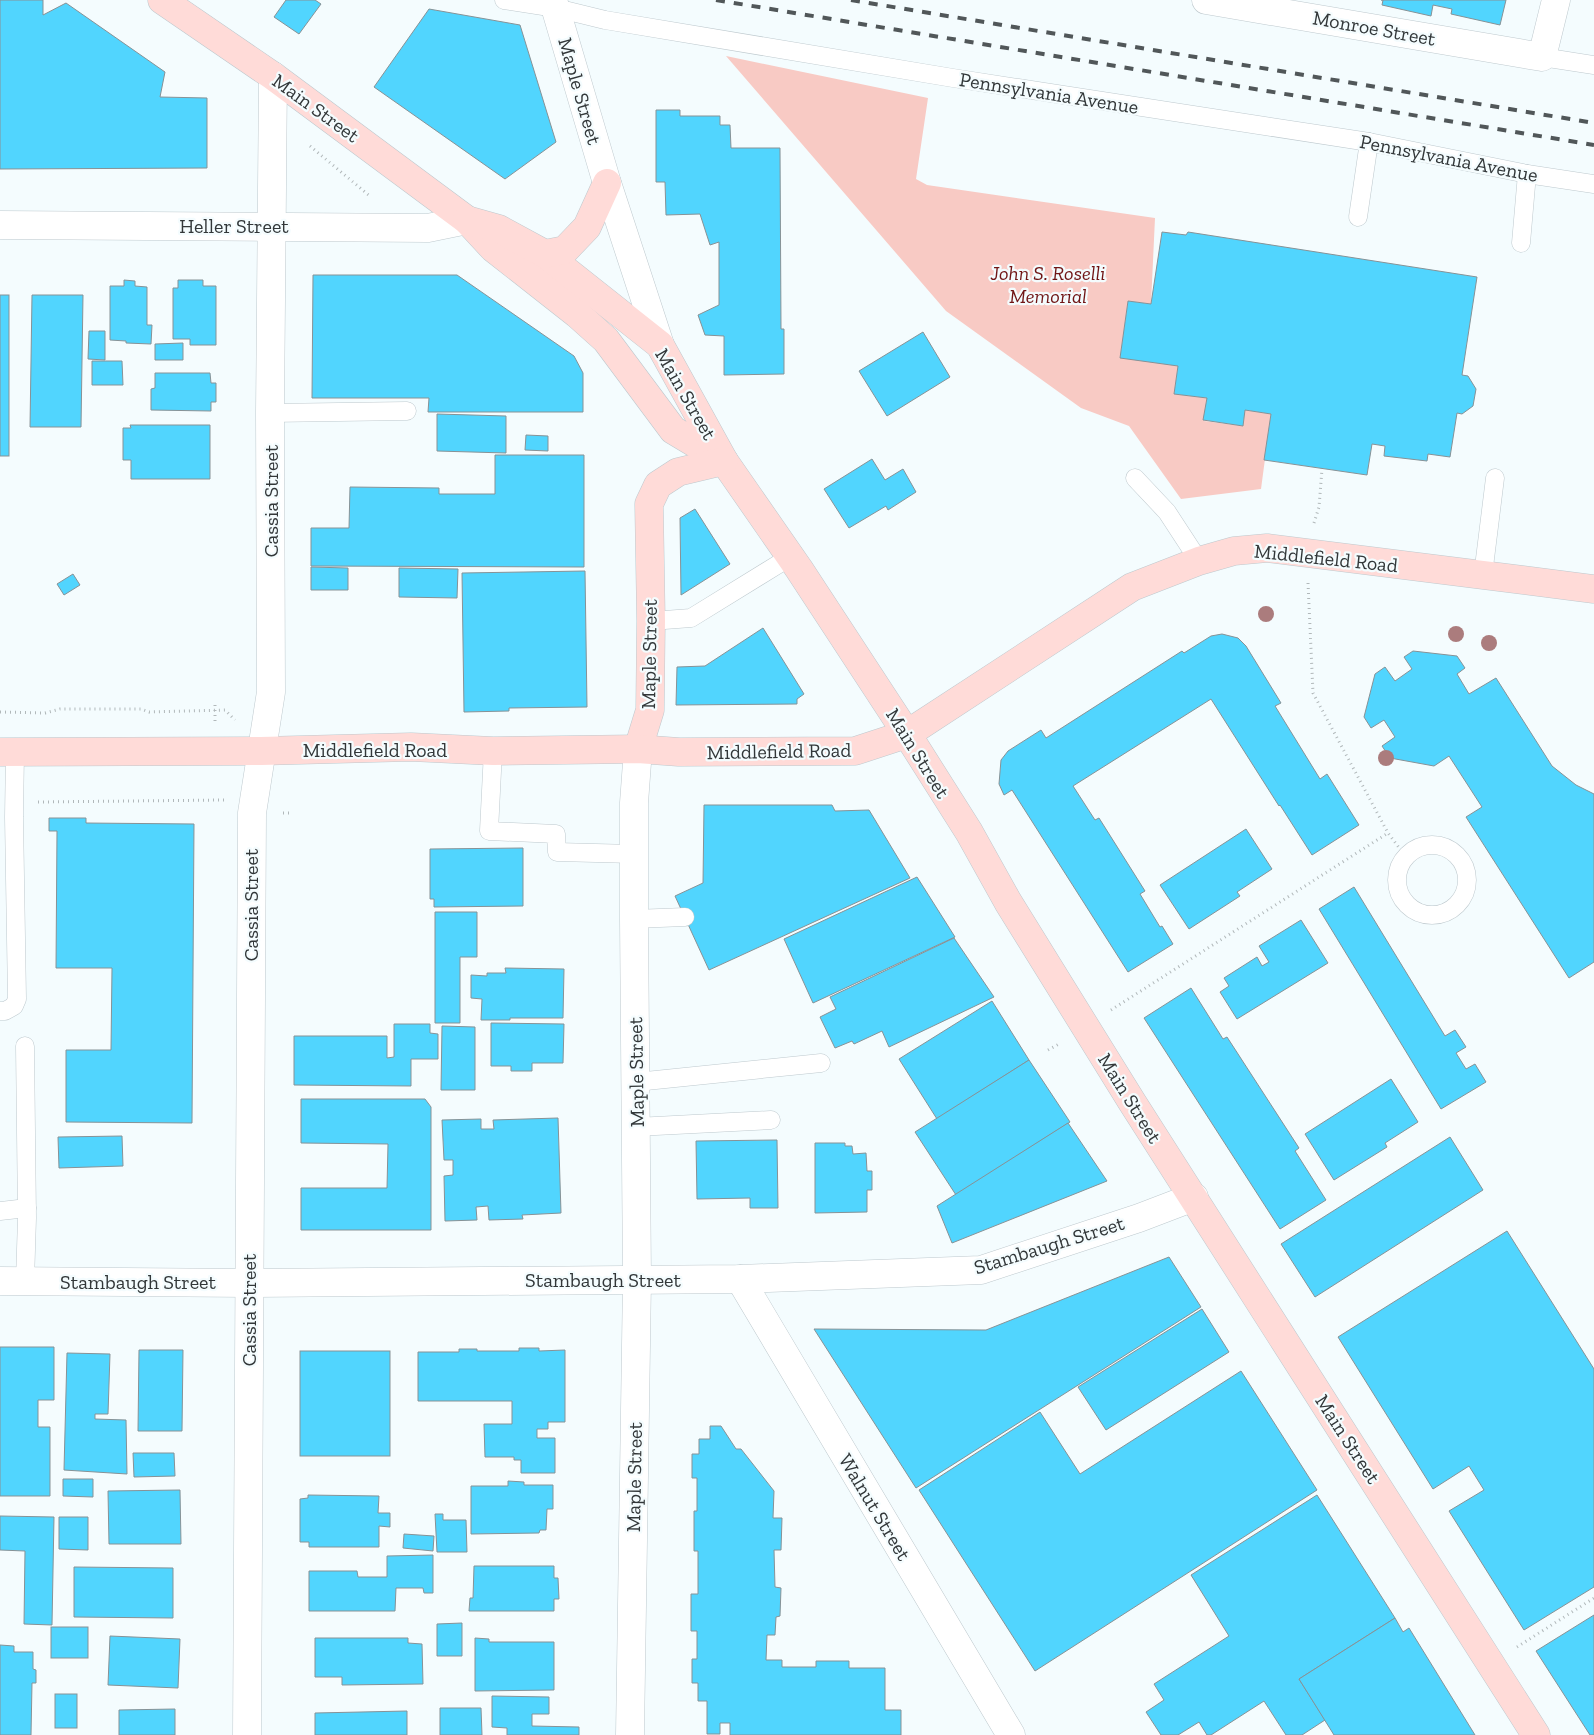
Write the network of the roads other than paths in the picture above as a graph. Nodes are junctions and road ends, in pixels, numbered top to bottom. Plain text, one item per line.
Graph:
1 (162, 0) edge
2 (504, 0) edge
3 (1206, 0) edge
4 (1556, 0) edge
5 (554, 4) edge
6 (1542, 57) junction
7 (1594, 65) edge
8 (273, 76) junction
9 (1369, 142) junction
10 (1527, 174) junction
11 (607, 183) junction
12 (1594, 184) edge
13 (1358, 217) dead end
14 (467, 220) junction
15 (0, 225) edge
16 (272, 226) junction
17 (1521, 243) dead end
18 (545, 254) junction
19 (660, 345) junction
20 (407, 412) dead end
21 (270, 413) junction
22 (724, 461) junction
23 (1134, 478) dead end
24 (1495, 478) dead end
25 (790, 556) junction
26 (1199, 561) junction
27 (1483, 575) junction
28 (1594, 590) edge
29 (651, 621) junction
30 (907, 734) junction
31 (638, 749) junction
32 (261, 751) junction
33 (493, 751) junction
34 (8, 752) edge
35 (7, 828) edge
36 (634, 854) junction
37 (685, 917) dead end
38 (634, 919) junction
39 (0, 1011) edge
40 (25, 1046) dead end
41 (821, 1063) dead end
42 (636, 1082) junction
43 (771, 1120) dead end
44 (636, 1126) junction
45 (1194, 1197) junction
46 (27, 1208) junction
47 (0, 1212) edge
48 (740, 1279) junction
49 (638, 1280) junction
50 (13, 1281) edge
51 (249, 1283) junction
52 (247, 1735) edge
53 (630, 1735) edge
54 (1011, 1735) edge
55 (1536, 1735) edge

1 - 8 street, Main Street
2 - 5 lane, Pennsylvania Avenue
3 - 6 street, Monroe Street
4 - 6 street
5 - 9 lane, Pennsylvania Avenue
5 - 11 street, Maple Street
6 - 7 lane
8 - 14 street, Main Street
8 - 16 street, Cassia Street
9 - 10 lane, Pennsylvania Avenue
9 - 13 lane
10 - 12 lane, Pennsylvania Avenue
10 - 17 lane
11 - 18 street
11 - 19 street, Maple Street
14 - 16 street, Heller Street
14 - 18 street, Main Street
14 - 22 street, Main Street
15 - 16 street, Heller Street
16 - 21 street, Cassia Street
18 - 19 street, Main Street
19 - 22 street, Main Street
20 - 21 lane
21 - 32 street, Cassia Street
22 - 25 street, Main Street
22 - 29 street, Maple Street
23 - 26 lane
24 - 27 lane
25 - 29 lane
25 - 30 street, Main Street
26 - 27 street, Middlefield Road
26 - 30 street, Middlefield Road
27 - 28 street, Middlefield Road
29 - 31 street, Maple Street
30 - 31 street, Middlefield Road
30 - 45 street, Main Street
31 - 33 street, Middlefield Road
31 - 36 street, Maple Street
32 - 33 street, Middlefield Road
32 - 34 street, Middlefield Road
32 - 51 street, Cassia Street
33 - 36 lane
34 - 35 lane
35 - 39 lane
36 - 38 street, Maple Street
37 - 38 lane
38 - 42 street, Maple Street
40 - 46 lane
41 - 42 lane
42 - 44 street, Maple Street
43 - 44 lane
44 - 49 street, Maple Street
45 - 48 street, Stambaugh Street
45 - 55 street, Main Street
46 - 47 lane
46 - 50 lane
48 - 49 street, Stambaugh Street
48 - 54 street, Walnut Street
49 - 51 street, Stambaugh Street
49 - 53 street, Maple Street
50 - 51 street, Stambaugh Street
51 - 52 street, Cassia Street

